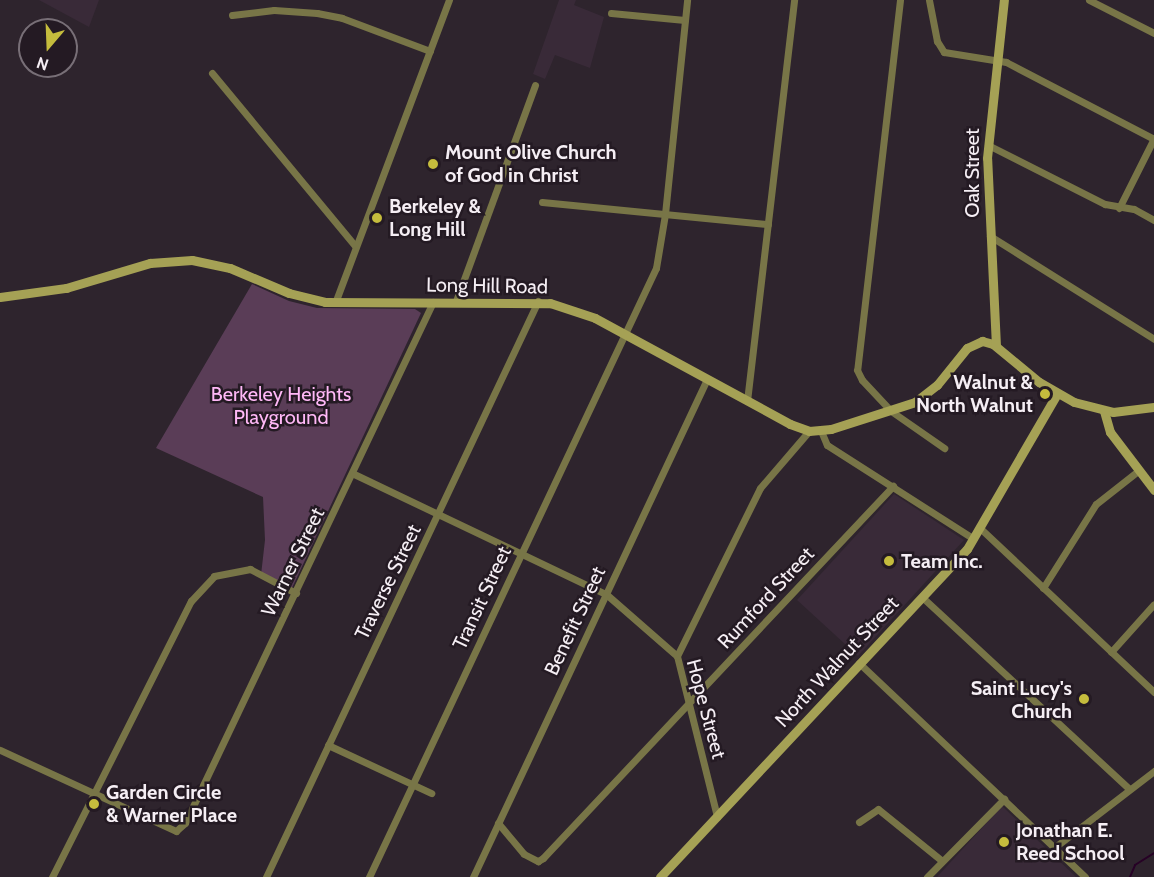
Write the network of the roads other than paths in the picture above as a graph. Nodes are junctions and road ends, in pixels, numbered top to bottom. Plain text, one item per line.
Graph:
1 (450, 0) edge
2 (687, 0) edge
3 (794, 0) edge
4 (900, 0) edge
5 (929, 0) edge
6 (1004, 0) edge
7 (1089, 0) edge
8 (611, 13) dead end
9 (232, 15) dead end
10 (685, 20) junction
11 (1154, 33) edge
12 (430, 51) junction
13 (997, 60) junction
14 (212, 73) dead end
15 (535, 85) dead end
16 (1154, 139) edge
17 (988, 145) junction
18 (542, 202) dead end
19 (1119, 208) junction
20 (665, 214) junction
21 (1154, 220) edge
22 (768, 224) junction
23 (990, 236) junction
24 (355, 246) junction
25 (0, 297) edge
26 (456, 301) junction
27 (538, 301) junction
28 (433, 302) junction
29 (335, 303) junction
30 (626, 334) junction
31 (1154, 339) edge
32 (996, 346) junction
33 (707, 379) junction
34 (1057, 394) junction
35 (747, 401) junction
36 (1154, 407) edge
37 (891, 411) junction
38 (1104, 411) junction
39 (809, 431) junction
40 (821, 431) junction
41 (944, 448) dead end
42 (1139, 470) junction
43 (354, 474) junction
44 (893, 486) junction
45 (1154, 490) edge
46 (438, 516) junction
47 (981, 529) junction
48 (974, 539) junction
49 (521, 554) junction
50 (1043, 588) junction
51 (296, 593) junction
52 (606, 594) junction
53 (922, 597) junction
54 (1154, 604) edge
55 (1111, 652) junction
56 (677, 656) junction
57 (859, 663) junction
58 (1154, 692) edge
59 (688, 704) junction
60 (328, 745) junction
61 (0, 750) edge
62 (1154, 771) edge
63 (412, 784) junction
64 (1129, 789) junction
65 (92, 793) junction
66 (430, 793) dead end
67 (1004, 799) junction
68 (717, 817) junction
69 (859, 822) dead end
70 (498, 823) junction
71 (1055, 847) junction
72 (941, 860) junction
73 (52, 877) edge
74 (266, 877) edge
75 (369, 877) edge
76 (473, 877) edge
77 (660, 877) edge
78 (927, 877) edge
79 (1085, 877) edge

1 - 12 street
2 - 10 street, Transit Street
3 - 22 street
4 - 37 street
5 - 13 street
6 - 13 main road, Oak Street
7 - 11 street
8 - 10 street
9 - 12 street
10 - 20 street, Transit Street
12 - 24 street
13 - 16 street
13 - 17 main road, Oak Street
14 - 24 street
15 - 26 street
16 - 19 street
17 - 19 street
17 - 23 main road, Oak Street
18 - 20 street
19 - 21 street
20 - 22 street
20 - 30 street, Transit Street
22 - 35 street
23 - 31 street
23 - 32 main road, Oak Street
24 - 29 street
25 - 29 main road, Long Hill Road
26 - 27 main road, Long Hill Road
26 - 28 main road, Long Hill Road
27 - 30 main road, Long Hill Road
27 - 46 street, Traverse Street
28 - 29 main road, Long Hill Road
28 - 43 street, Warner Street
30 - 33 main road, Long Hill Road
30 - 49 street, Transit Street
32 - 34 main road
32 - 37 main road, Long Hill Road
33 - 35 main road, Long Hill Road
33 - 52 street, Benefit Street
34 - 38 main road
34 - 47 main road, North Walnut Street
35 - 39 main road, Long Hill Road
36 - 38 main road
37 - 40 main road, Long Hill Road
37 - 41 street
38 - 42 main road
39 - 40 main road, Long Hill Road
39 - 56 street
40 - 44 street
42 - 45 main road
42 - 50 street
43 - 46 street, Hope Street
43 - 51 street, Warner Street
44 - 48 street
44 - 59 street, Rumford Street
46 - 49 street, Hope Street
46 - 60 street, Traverse Street
47 - 48 main road, North Walnut Street
47 - 50 street
48 - 53 main road, North Walnut Street
49 - 52 street, Hope Street
49 - 63 street, Transit Street
50 - 55 street
51 - 65 street
51 - 65 street, Warner Street
52 - 56 street, Hope Street
52 - 70 street, Benefit Street
53 - 57 main road, North Walnut Street
53 - 64 street
54 - 55 street
55 - 58 street
56 - 59 street, Hope Street
57 - 67 street
57 - 68 main road, North Walnut Street
59 - 68 street, Hope Street
59 - 70 street, Rumford Street
60 - 63 street
60 - 74 street, Traverse Street
61 - 65 street
62 - 64 street
63 - 66 street
63 - 75 street, Transit Street
64 - 71 street
65 - 73 street
67 - 71 street
67 - 72 street
68 - 77 main road, North Walnut Street
69 - 72 street
70 - 76 street, Benefit Street
71 - 79 street
72 - 78 street

